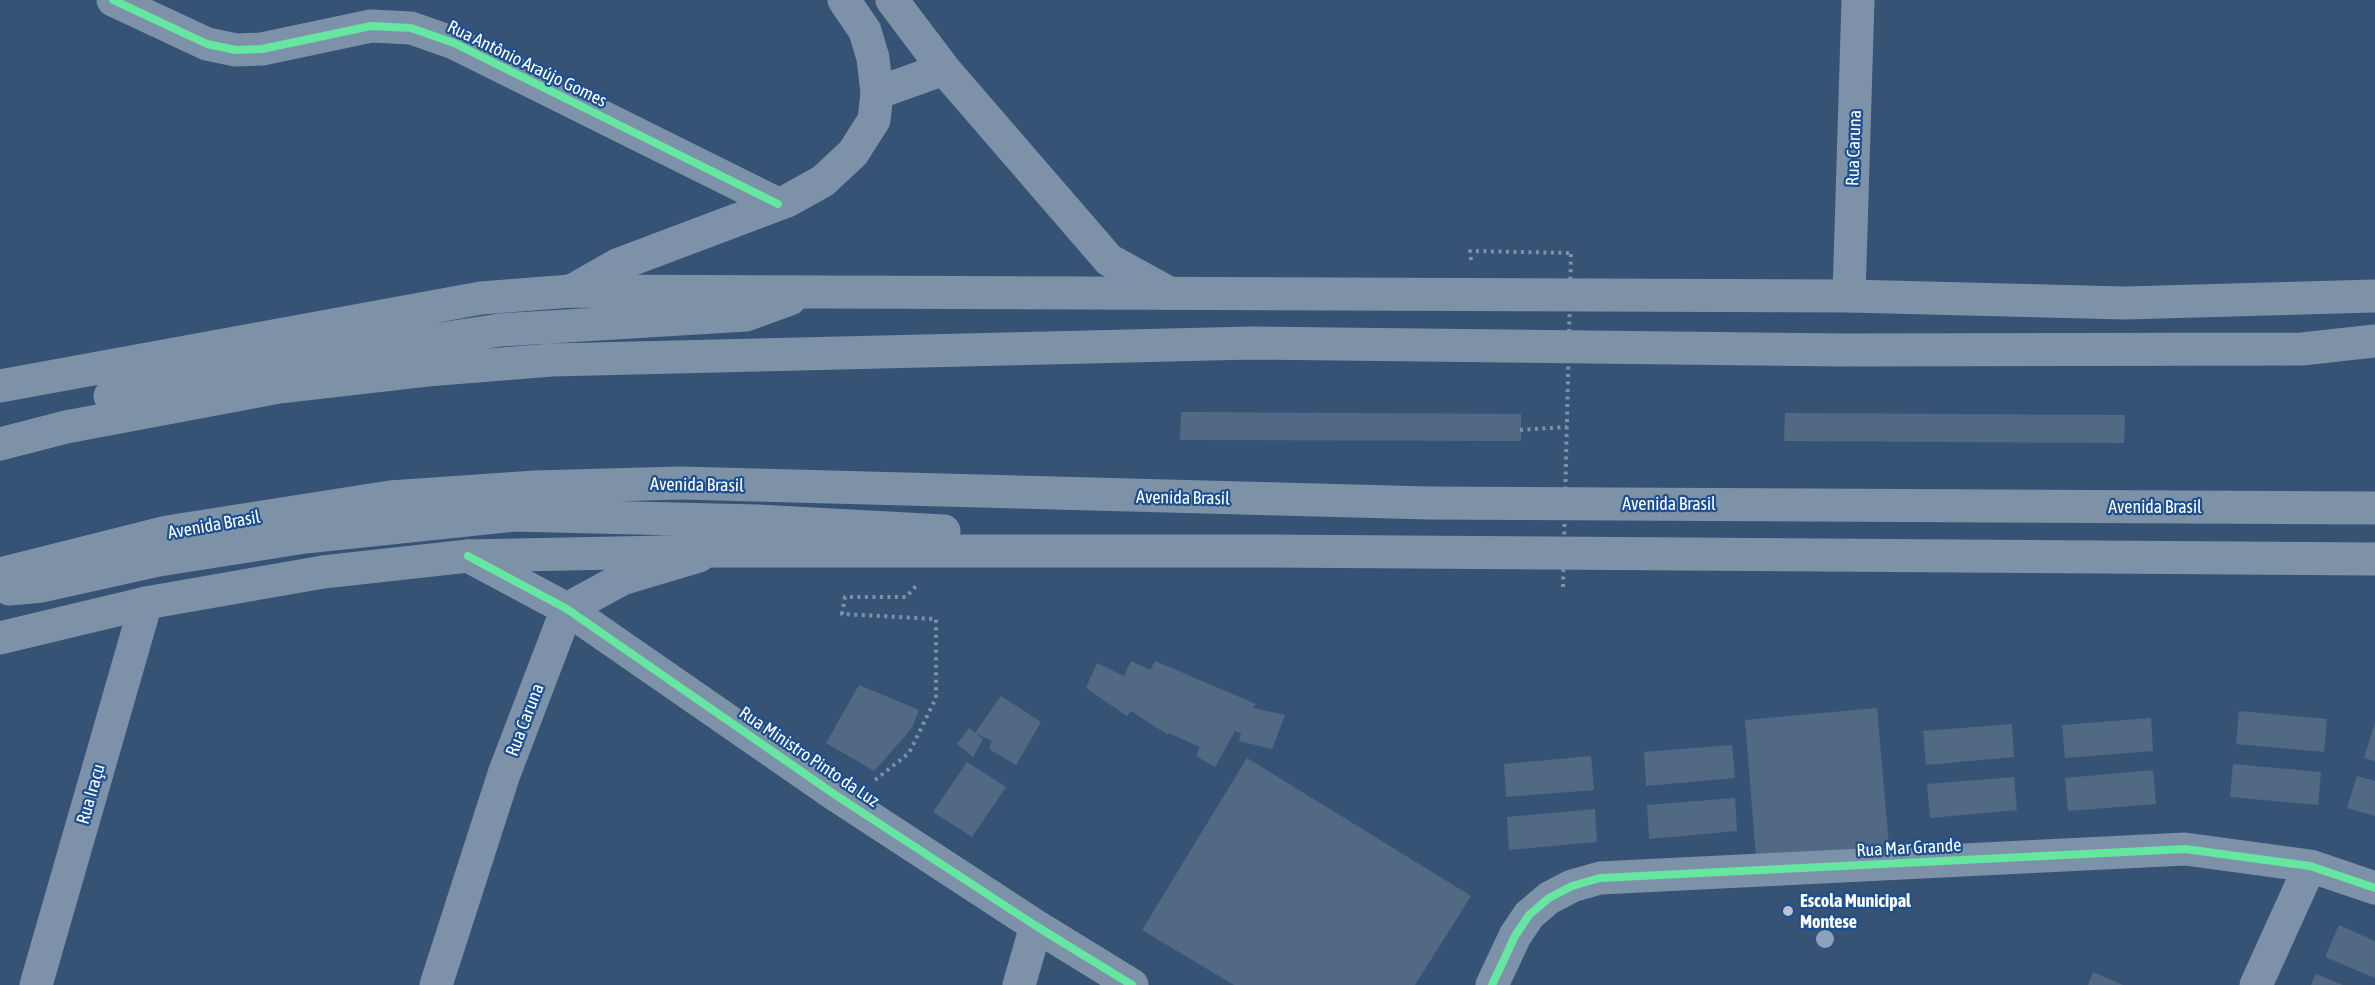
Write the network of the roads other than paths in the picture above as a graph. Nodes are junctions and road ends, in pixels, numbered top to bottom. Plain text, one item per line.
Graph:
1 (113, 0) edge
2 (844, 0) edge
3 (892, 0) edge
4 (1858, 0) edge
5 (944, 69) junction
6 (877, 93) junction
7 (778, 204) junction
8 (571, 291) junction
9 (811, 291) junction
10 (1169, 293) junction
11 (1849, 296) junction
12 (2375, 296) edge
13 (2375, 341) edge
14 (0, 386) edge
15 (0, 420) edge
16 (0, 444) edge
17 (2375, 508) edge
18 (715, 551) junction
19 (1095, 551) junction
20 (468, 556) junction
21 (2375, 559) edge
22 (0, 574) edge
23 (0, 590) edge
24 (146, 603) junction
25 (567, 609) junction
26 (0, 638) edge
27 (2310, 866) junction
28 (2375, 888) edge
29 (1036, 926) junction
30 (36, 985) edge
31 (436, 985) edge
32 (1019, 985) edge
33 (1132, 985) edge
34 (1492, 985) edge
35 (2256, 985) edge

1 - 7 street, Rua Antônio Araújo Gomes
2 - 6 street
3 - 5 street
4 - 11 street, Rua Caruna
5 - 6 street
5 - 10 street
6 - 7 street
7 - 8 street
8 - 9 highway
8 - 14 highway
9 - 10 highway
9 - 15 highway
10 - 11 highway
11 - 12 highway
13 - 16 highway
17 - 22 highway, Avenida Brasil
18 - 19 highway
18 - 20 highway
18 - 25 street
19 - 21 highway
19 - 23 highway
20 - 24 highway
20 - 25 street, Rua Ministro Pinto da Luz
24 - 26 highway
24 - 30 street, Rua Iraçu
25 - 29 street, Rua Ministro Pinto da Luz
25 - 31 street, Rua Caruna
27 - 28 street, Rua Mar Grande
27 - 34 street, Rua Mar Grande
27 - 35 street
29 - 32 street
29 - 33 street, Rua Ministro Pinto da Luz

